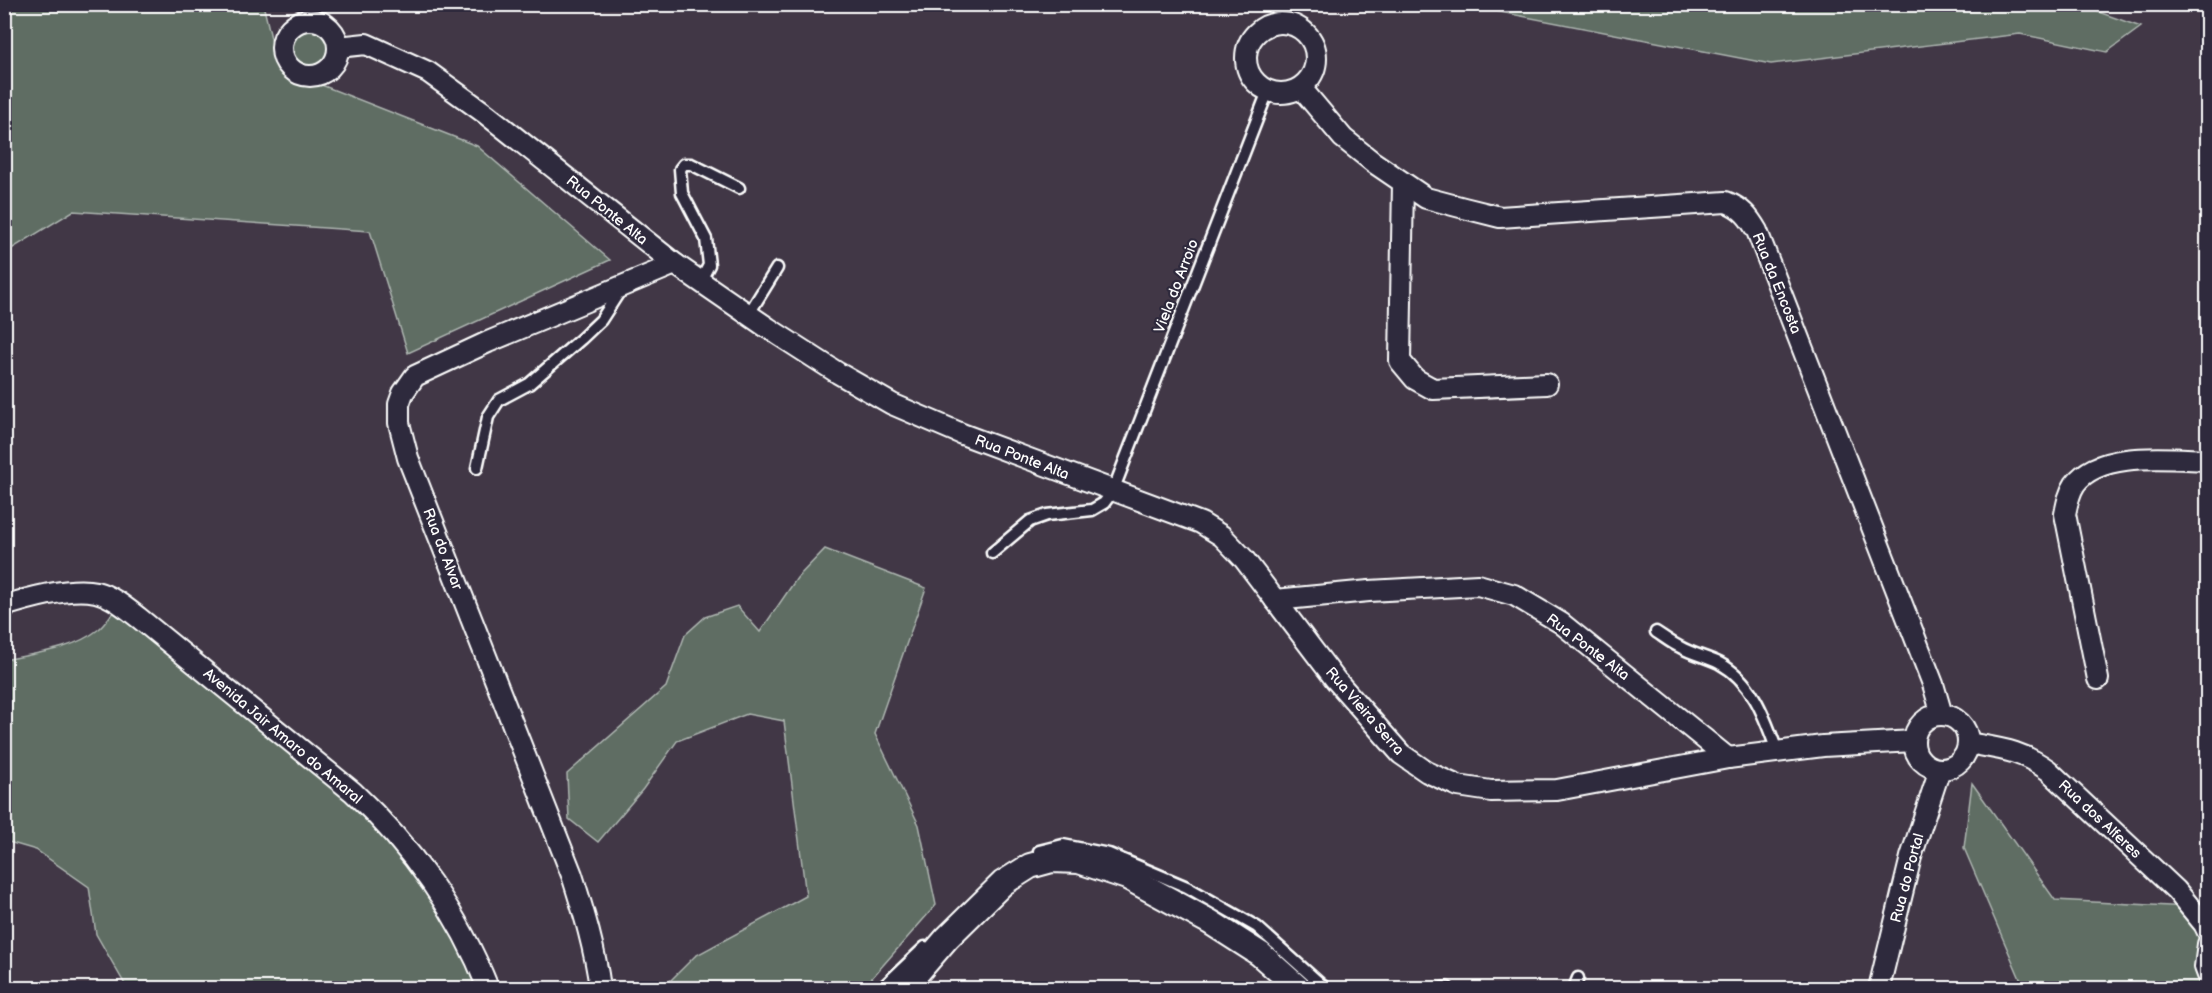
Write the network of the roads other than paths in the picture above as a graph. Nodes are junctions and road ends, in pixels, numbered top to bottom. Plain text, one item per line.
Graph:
1 (338, 47) dead end
2 (1301, 88) junction
3 (1268, 91) junction
4 (1403, 183) junction
5 (740, 188) dead end
6 (675, 264) junction
7 (777, 268) dead end
8 (700, 282) junction
9 (624, 285) junction
10 (748, 315) junction
11 (1546, 384) dead end
12 (2208, 460) edge
13 (477, 468) dead end
14 (1113, 491) junction
15 (992, 553) dead end
16 (1275, 600) junction
17 (4, 606) edge
18 (1656, 632) dead end
19 (2098, 679) dead end
20 (1942, 715) junction
21 (1914, 741) junction
22 (1968, 743) junction
23 (1777, 751) junction
24 (1728, 758) junction
25 (1940, 769) junction
26 (2208, 932) edge
27 (2208, 944) edge
28 (2208, 975) edge
29 (488, 988) edge
30 (600, 988) edge
31 (882, 988) edge
32 (904, 988) edge
33 (1298, 988) edge
34 (1325, 988) edge
35 (1443, 988) edge
36 (1448, 988) edge
37 (1879, 988) edge

1 - 6 street, Rua Ponte Alta
2 - 3 street
2 - 3 street
2 - 4 street, Rua da Encosta
3 - 14 lane, Viela do Arroio
4 - 11 street
4 - 20 street, Rua da Encosta
5 - 8 lane
6 - 8 street, Rua Ponte Alta
6 - 9 street, Rua do Alvar
7 - 10 lane
8 - 10 street, Rua Ponte Alta
9 - 13 lane
9 - 30 street, Rua do Alvar
10 - 14 street, Rua Ponte Alta
12 - 19 street
14 - 15 lane
14 - 16 street, Rua Ponte Alta
16 - 24 street, Rua Ponte Alta
16 - 24 street, Rua Vieira Serra
17 - 29 street, Avenida Jair Amaro do Amaral
18 - 23 lane
20 - 21 street
20 - 22 street
21 - 23 street, Rua Vieira Serra
21 - 25 street
22 - 25 street
22 - 26 street, Rua dos Alferes
23 - 24 street, Rua Vieira Serra
25 - 37 street, Rua do Portal
27 - 28 street
31 - 34 lane
32 - 33 street
35 - 36 lane

